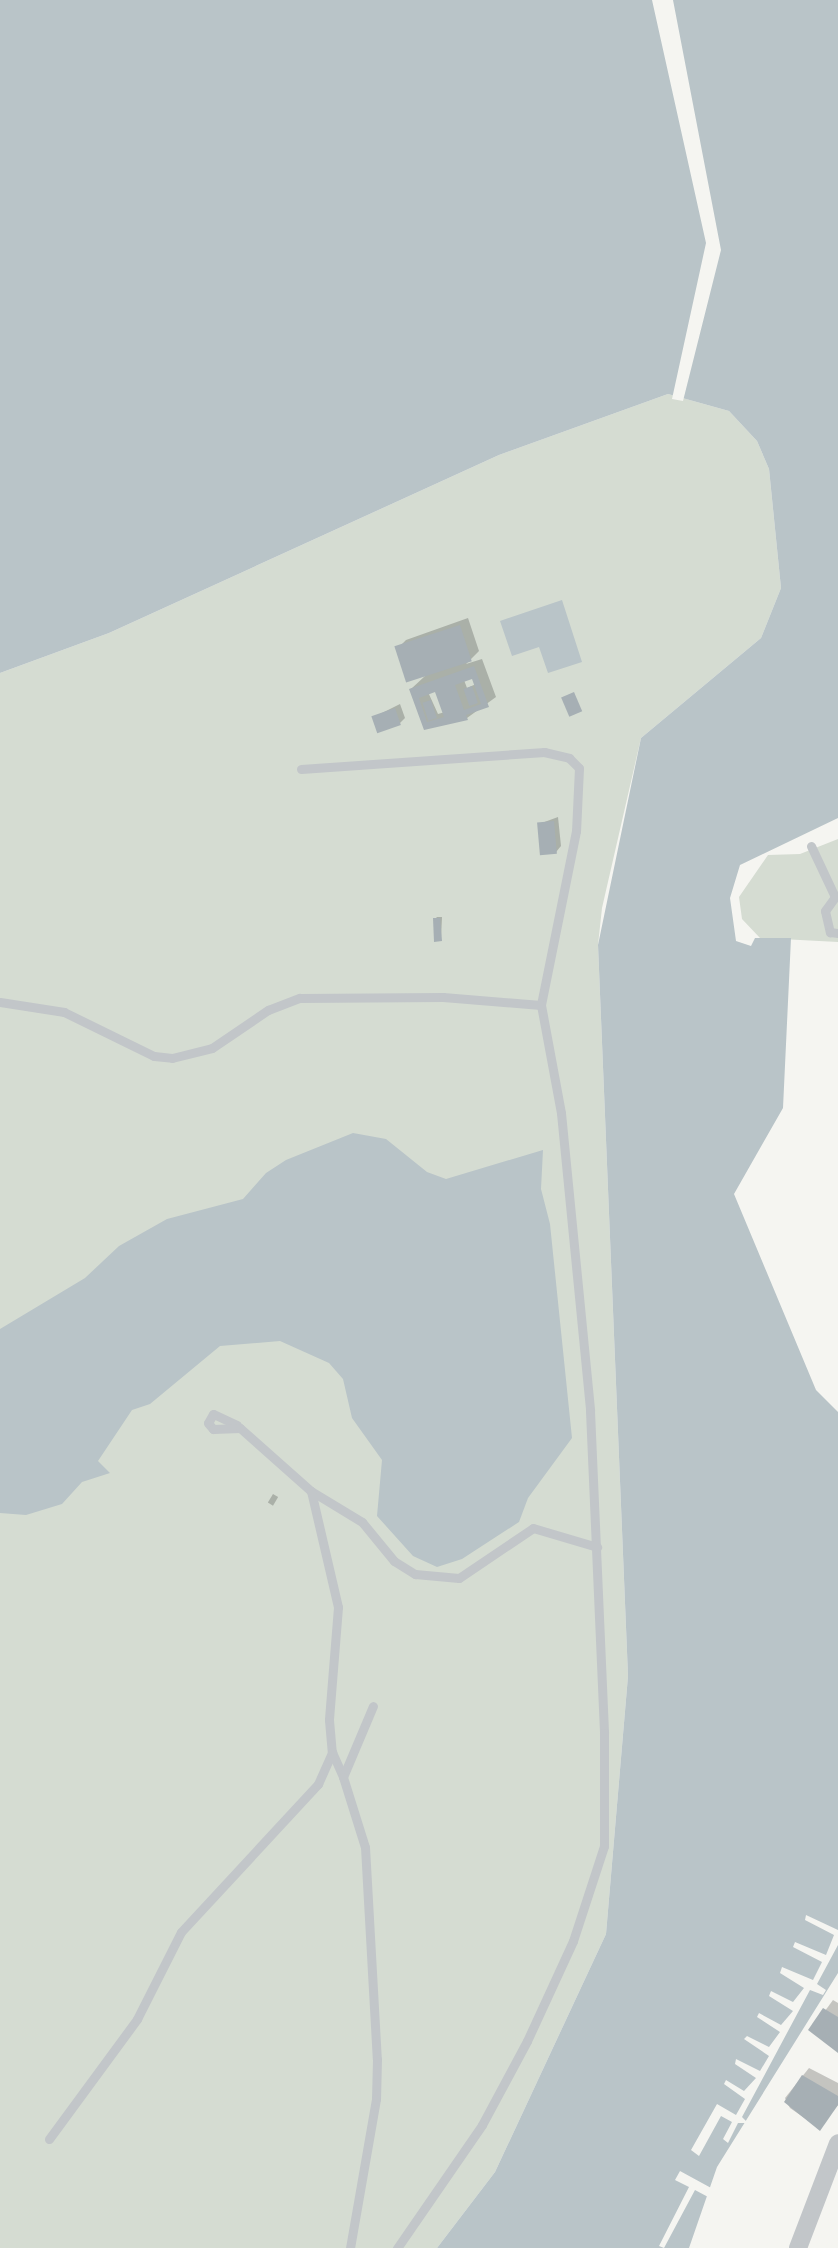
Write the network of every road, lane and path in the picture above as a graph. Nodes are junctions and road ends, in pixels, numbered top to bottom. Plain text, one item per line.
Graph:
1 (301, 769) dead end
2 (811, 846) dead end
3 (838, 933) edge
4 (0, 1002) edge
5 (541, 1005) junction
6 (237, 1425) dead end
7 (311, 1491) junction
8 (597, 1547) junction
9 (373, 1706) dead end
10 (332, 1752) junction
11 (343, 1777) junction
12 (49, 2139) dead end
13 (838, 2143) edge
14 (350, 2248) edge
15 (397, 2248) edge
16 (798, 2248) edge

1 - 5 lane
2 - 3 lane
4 - 5 lane
5 - 8 lane
6 - 7 lane
7 - 8 lane
7 - 10 lane
8 - 15 lane
9 - 11 lane
10 - 11 lane
10 - 12 lane
11 - 14 lane
13 - 16 street

